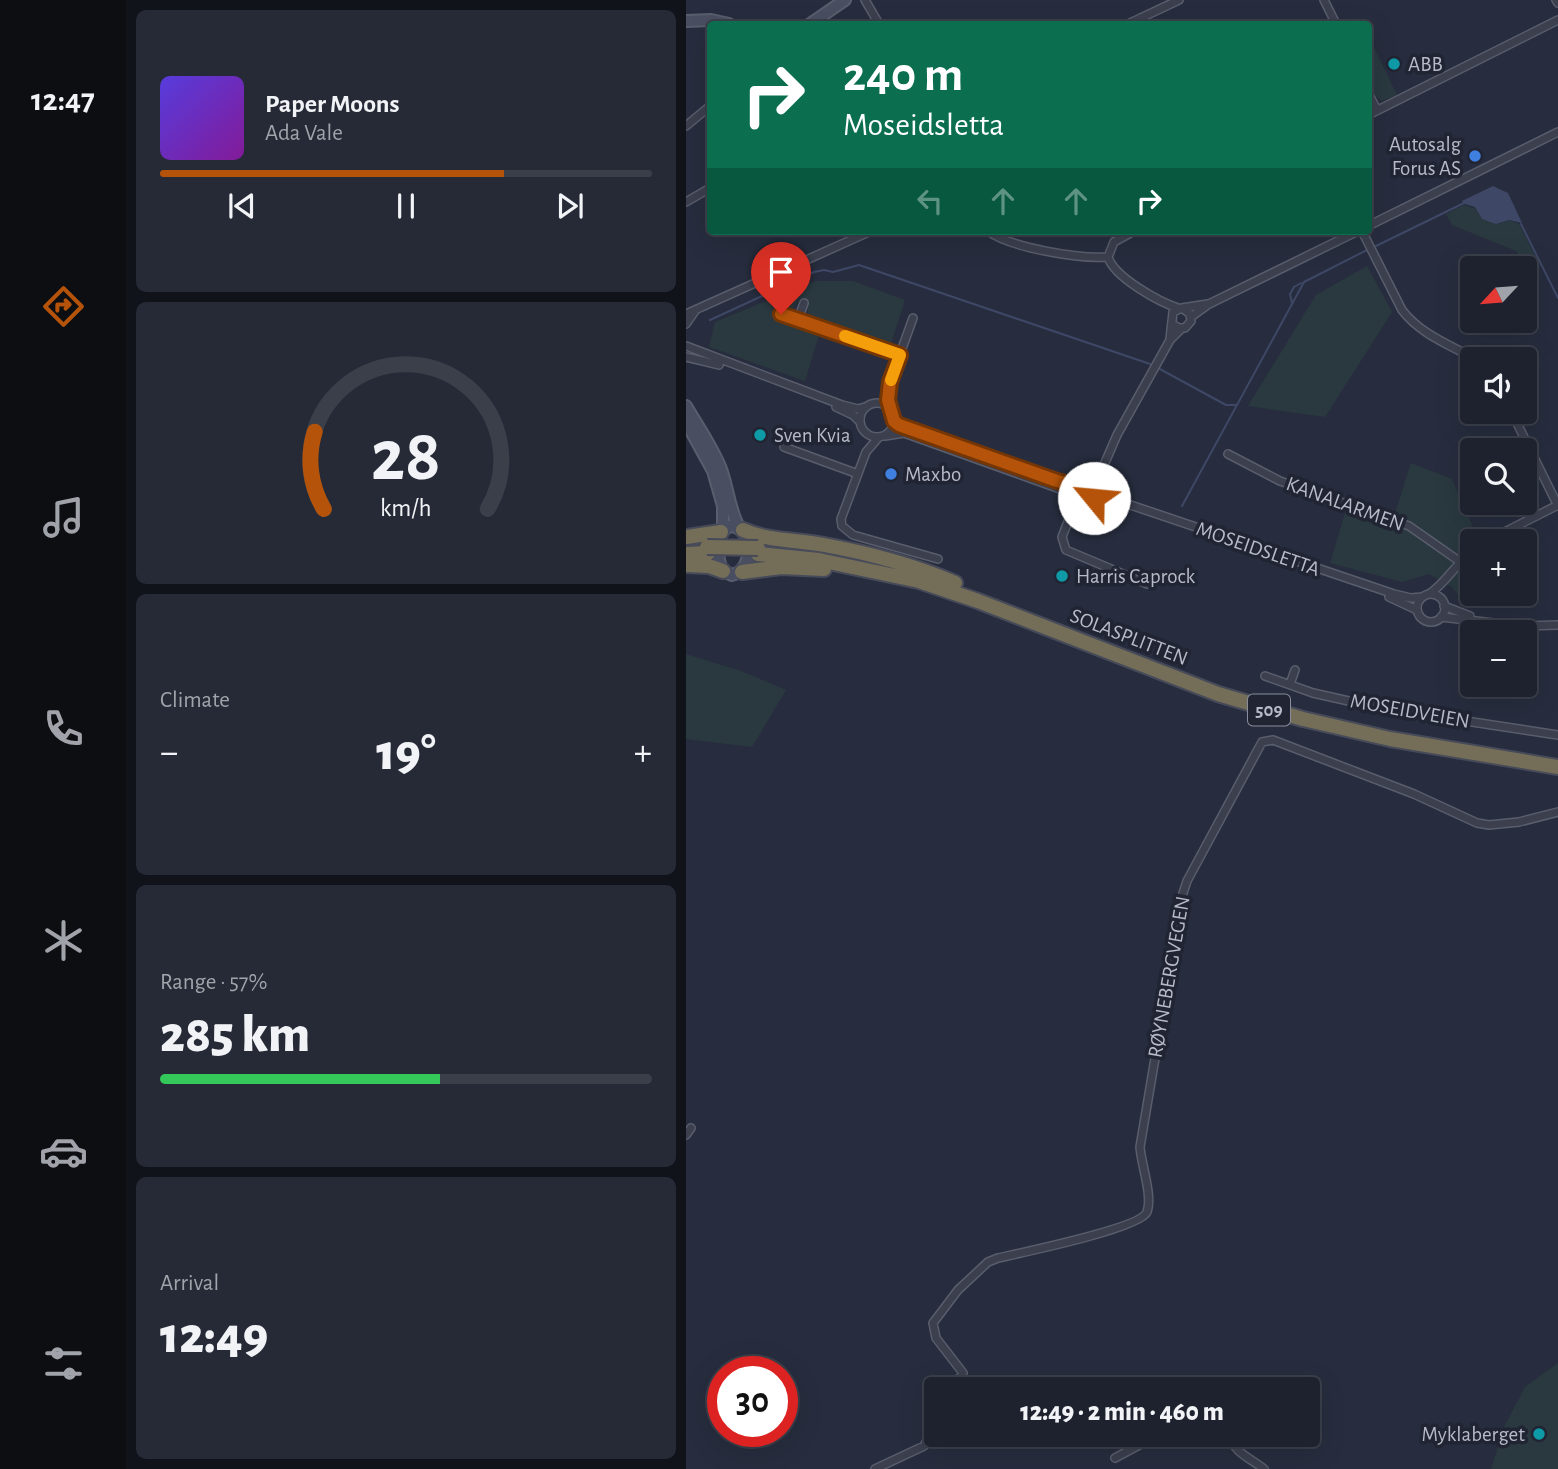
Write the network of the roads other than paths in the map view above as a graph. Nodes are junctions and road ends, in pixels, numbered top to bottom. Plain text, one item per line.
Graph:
1 (845, 0) edge
2 (865, 0) edge
3 (1179, 0) edge
4 (1324, 0) edge
5 (1558, 20) edge
6 (686, 21) edge
7 (716, 21) edge
8 (814, 21) edge
9 (876, 21) edge
10 (1134, 21) edge
11 (1334, 21) edge
12 (1372, 101) edge
13 (707, 108) edge
14 (1377, 110) junction
15 (1372, 113) edge
16 (686, 126) edge
17 (1558, 132) edge
18 (707, 190) edge
19 (686, 202) edge
20 (1372, 224) edge
21 (862, 235) edge
22 (995, 235) edge
23 (1127, 235) edge
24 (1352, 235) edge
25 (1363, 235) edge
26 (1108, 257) junction
27 (1160, 302) junction
28 (804, 303) dead end
29 (1209, 304) junction
30 (1180, 308) junction
31 (695, 311) junction
32 (686, 314) edge
33 (781, 314) dead end
34 (1191, 317) junction
35 (913, 318) dead end
36 (797, 320) junction
37 (1171, 321) junction
38 (686, 324) edge
39 (1182, 328) junction
40 (1170, 340) junction
41 (686, 346) edge
42 (1460, 351) edge
43 (900, 355) junction
44 (686, 357) edge
45 (890, 382) junction
46 (876, 402) junction
47 (686, 406) edge
48 (865, 407) junction
49 (889, 407) junction
50 (859, 421) junction
51 (894, 421) junction
52 (686, 422) edge
53 (1518, 424) edge
54 (865, 433) junction
55 (1117, 435) junction
56 (882, 436) junction
57 (784, 447) dead end
58 (866, 452) junction
59 (1228, 454) dead end
60 (858, 474) junction
61 (1094, 490) junction
62 (1077, 491) junction
63 (730, 502) junction
64 (1089, 503) junction
65 (1558, 505) edge
66 (741, 529) junction
67 (1065, 529) junction
68 (1511, 529) edge
69 (722, 531) junction
70 (686, 537) edge
71 (782, 538) junction
72 (686, 547) edge
73 (708, 550) junction
74 (758, 551) junction
75 (686, 554) edge
76 (938, 559) dead end
77 (1459, 561) joint
78 (686, 565) edge
79 (723, 571) junction
80 (741, 572) junction
81 (919, 581) junction
82 (1444, 581) junction
83 (1147, 584) dead end
84 (962, 589) junction
85 (1425, 595) junction
86 (1443, 602) junction
87 (1417, 610) junction
88 (1441, 617) junction
89 (1558, 623) edge
90 (1295, 670) dead end
91 (1265, 676) dead end
92 (1290, 684) junction
93 (1558, 735) edge
94 (1558, 760) edge
95 (1558, 767) edge
96 (1558, 812) edge
97 (960, 1377) edge
98 (924, 1446) edge
99 (1136, 1447) edge
100 (1236, 1447) edge
101 (1115, 1458) dead end
102 (875, 1469) edge
103 (1264, 1469) edge

1 - 8 street
2 - 9 street
3 - 10 street
4 - 11 street
5 - 14 street
6 - 7 street
12 - 14 street
13 - 16 street
14 - 15 street
17 - 20 street
18 - 19 street
21 - 31 street
22 - 26 street
23 - 26 street
24 - 29 street
25 - 42 street
26 - 27 street
27 - 30 street
27 - 37 street
28 - 36 street
29 - 30 street
29 - 34 street
30 - 34 street
30 - 37 street
31 - 32 street
31 - 38 street
33 - 36 street
34 - 39 street
35 - 43 street
36 - 43 street
37 - 39 street
37 - 40 street
39 - 40 street
40 - 55 street
41 - 48 street
43 - 45 street
44 - 50 street
45 - 46 street
45 - 49 street
46 - 48 street
46 - 49 street
47 - 63 street
48 - 50 street
49 - 51 street
50 - 54 street
51 - 56 street
51 - 62 street
52 - 69 street
53 - 65 street
54 - 56 street
54 - 58 street
55 - 61 street
55 - 62 street
56 - 58 street
56 - 62 street
57 - 60 street
58 - 60 street
59 - 77 street, KANALARMEN
60 - 76 street
61 - 62 street, MOSEIDSLETTA
61 - 64 street
61 - 85 street, MOSEIDSLETTA
62 - 64 street, MOSEIDSLETTA
62 - 67 street
63 - 66 street
63 - 71 street
64 - 67 street
64 - 87 street, MOSEIDSLETTA
65 - 68 street
66 - 69 street
66 - 71 highway, 509
66 - 80 street
67 - 83 street
69 - 70 highway
69 - 79 street
71 - 84 highway, 509
72 - 73 highway, SOLASPLITTEN / 509
73 - 74 highway, SOLASPLITTEN / 509, bridge
73 - 75 highway, SOLASPLITTEN / 509
74 - 81 highway, SOLASPLITTEN / 509
74 - 84 highway, SOLASPLITTEN / 509
77 - 82 street
78 - 79 highway
79 - 80 street
80 - 81 highway, 509
81 - 95 highway, SOLASPLITTEN / 509
82 - 85 street
82 - 86 street
84 - 94 highway, SOLASPLITTEN / 509
85 - 86 street
85 - 87 street
86 - 88 street
86 - 89 street
87 - 88 street
88 - 89 street
90 - 92 street
91 - 92 street, MOSEIDVEIEN
92 - 93 street, MOSEIDVEIEN
96 - 97 street, RØYNEBERGVEGEN
98 - 102 street
99 - 101 street
100 - 103 street

